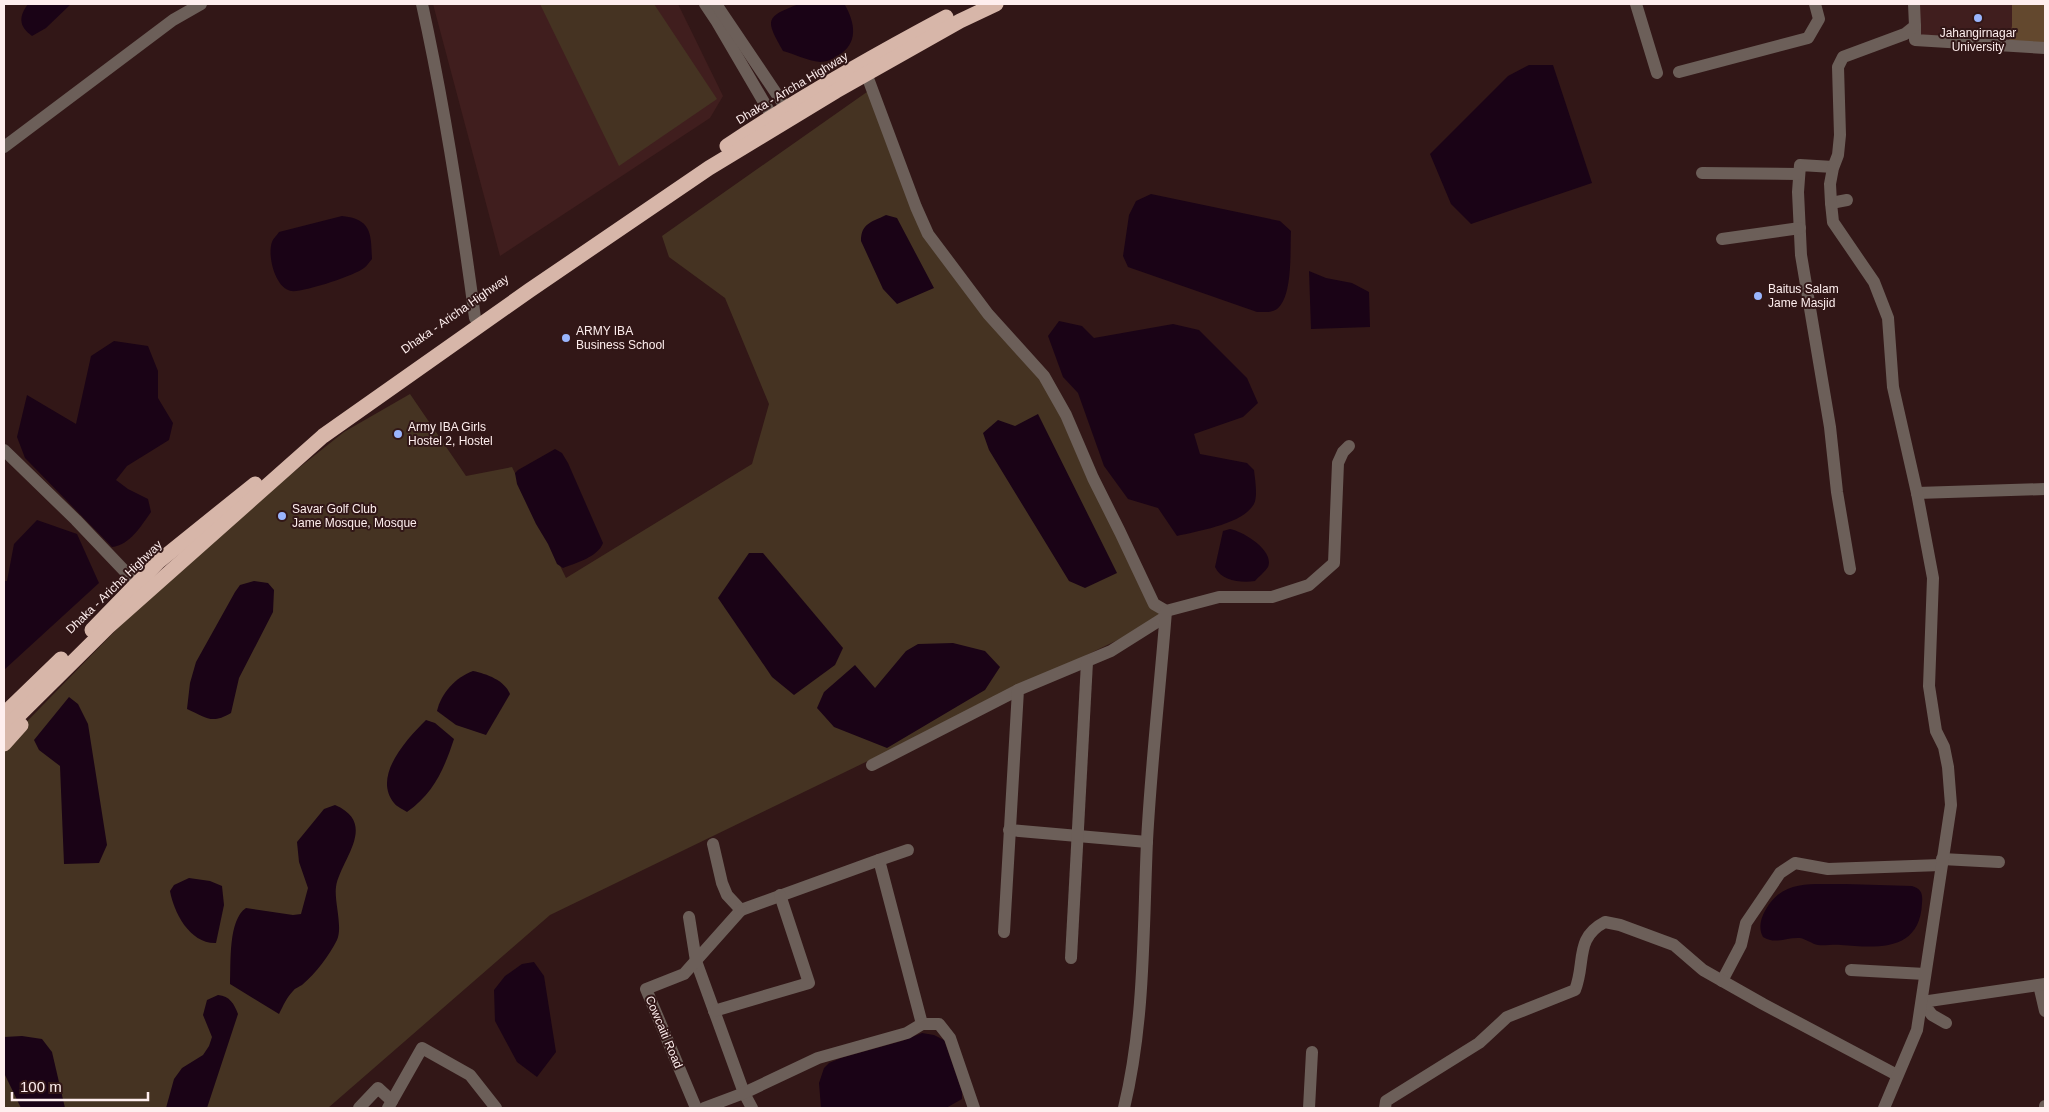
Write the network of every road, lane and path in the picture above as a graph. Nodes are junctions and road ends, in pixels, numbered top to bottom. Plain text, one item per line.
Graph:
1 (201, 4) edge
2 (422, 4) edge
3 (705, 4) edge
4 (716, 4) edge
5 (971, 4) edge
6 (996, 4) edge
7 (1636, 4) edge
8 (1815, 4) edge
9 (1914, 4) edge
10 (1915, 26) junction
11 (2045, 48) edge
12 (1679, 72) dead end
13 (866, 73) junction
14 (1657, 73) dead end
15 (786, 108) junction
16 (772, 116) junction
17 (4, 147) edge
18 (1834, 167) junction
19 (1702, 173) dead end
20 (1798, 174) junction
21 (1847, 200) dead end
22 (1830, 203) junction
23 (1800, 228) junction
24 (1722, 239) dead end
25 (475, 318) junction
26 (1349, 446) dead end
27 (4, 450) edge
28 (2045, 489) edge
29 (1917, 493) junction
30 (1850, 569) dead end
31 (141, 589) junction
32 (1166, 614) junction
33 (1086, 662) junction
34 (1018, 690) junction
35 (34, 700) junction
36 (4, 714) edge
37 (4, 730) edge
38 (4, 744) edge
39 (872, 765) dead end
40 (1009, 830) junction
41 (1078, 837) junction
42 (1147, 842) junction
43 (714, 844) dead end
44 (908, 850) dead end
45 (879, 860) junction
46 (1942, 862) junction
47 (1999, 862) dead end
48 (780, 895) junction
49 (742, 910) junction
50 (689, 917) dead end
51 (1004, 932) dead end
52 (1071, 958) dead end
53 (696, 961) junction
54 (1851, 970) dead end
55 (1925, 974) junction
56 (1722, 981) junction
57 (2042, 984) edge
58 (1922, 1002) junction
59 (714, 1011) junction
60 (2045, 1011) edge
61 (1946, 1023) dead end
62 (922, 1024) junction
63 (1312, 1052) dead end
64 (1897, 1075) junction
65 (744, 1093) junction
66 (390, 1105) edge
67 (359, 1108) edge
68 (496, 1108) edge
69 (696, 1108) edge
70 (704, 1108) edge
71 (752, 1108) edge
72 (974, 1108) edge
73 (1124, 1108) edge
74 (1309, 1108) edge
75 (1385, 1108) edge
76 (1884, 1108) edge

1 - 17 street
2 - 25 street
3 - 16 street
4 - 15 street
5 - 15 highway, Dhaka - Aricha Highway
6 - 13 highway
7 - 14 street
8 - 12 street
9 - 10 street
10 - 11 street
10 - 18 street
13 - 31 highway
13 - 32 street
15 - 16 highway, Dhaka - Aricha Highway
16 - 25 highway, Dhaka - Aricha Highway
18 - 20 street
18 - 22 street
19 - 20 street
20 - 23 street
21 - 22 street
22 - 29 street
23 - 24 street
23 - 30 street
25 - 31 highway, Dhaka - Aricha Highway
26 - 32 street
27 - 31 street
28 - 29 street
29 - 46 street
31 - 35 highway
31 - 36 highway, Dhaka - Aricha Highway
32 - 33 street
32 - 42 street
33 - 34 street
33 - 41 street
34 - 39 street
34 - 40 street
35 - 37 highway
35 - 38 highway
40 - 41 street
40 - 51 street
41 - 42 street
41 - 52 street
42 - 73 street
43 - 49 street
44 - 45 street
45 - 48 street
45 - 62 street
46 - 47 street
46 - 55 street
46 - 56 street
48 - 49 street
48 - 59 street
49 - 53 street, Cowcaiti Road
50 - 53 street
53 - 59 street
53 - 69 street, Cowcaiti Road
54 - 55 street
55 - 58 street
56 - 64 street
56 - 75 street
57 - 58 street
57 - 60 street
58 - 61 street
58 - 64 street
59 - 65 street
62 - 65 street
62 - 72 street
63 - 74 street
64 - 76 street
65 - 70 street
65 - 71 street
66 - 67 street
66 - 68 street

